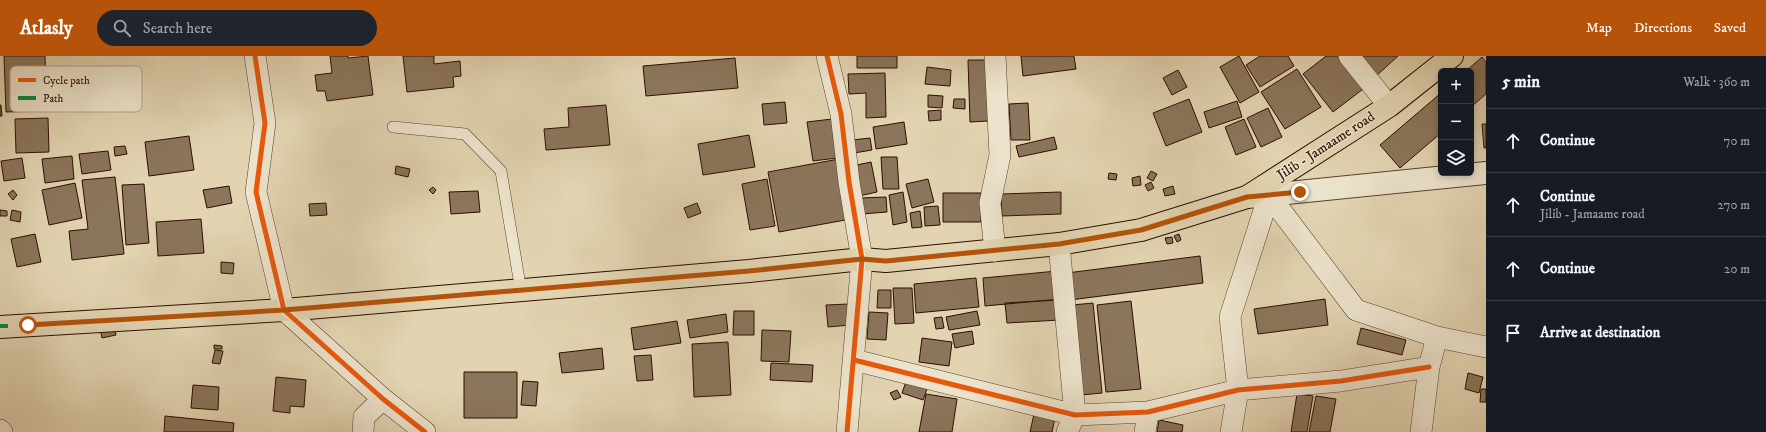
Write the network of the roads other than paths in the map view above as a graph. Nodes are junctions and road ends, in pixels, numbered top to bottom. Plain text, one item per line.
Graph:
1 (256, 56) edge
2 (827, 56) edge
3 (995, 56) edge
4 (1349, 56) edge
5 (1452, 56) edge
6 (1389, 106) junction
7 (393, 127) dead end
8 (1486, 173) edge
9 (1269, 195) junction
10 (1247, 197) junction
11 (1059, 244) junction
12 (995, 251) junction
13 (862, 259) junction
14 (521, 290) junction
15 (284, 310) junction
16 (0, 327) edge
17 (1436, 337) junction
18 (1486, 347) edge
19 (854, 360) junction
20 (1429, 367) junction
21 (1238, 390) junction
22 (383, 399) junction
23 (1147, 422) edge
24 (1071, 423) edge
25 (363, 432) edge
26 (425, 432) edge
27 (847, 432) edge
28 (1231, 432) edge
29 (1421, 432) edge

1 - 15 street
2 - 13 street
3 - 12 street
4 - 6 street
5 - 6 main road, Jilib - Jamaame road
6 - 10 main road, Jilib - Jamaame road
7 - 14 lane
8 - 9 street
9 - 10 street
9 - 17 street
9 - 21 street
10 - 11 main road, Jilib - Jamaame road
11 - 12 main road, Jilib - Jamaame road
11 - 24 street
12 - 13 main road, Jilib - Jamaame road
13 - 14 main road, Jilib - Jamaame road
13 - 19 street
14 - 15 main road, Jilib - Jamaame road
15 - 16 main road, Jilib - Jamaame road
15 - 22 street
17 - 18 street
17 - 20 street
19 - 24 street
19 - 27 street
20 - 21 street
20 - 29 street
21 - 23 street
21 - 28 street
22 - 25 street
22 - 26 street
23 - 24 street

